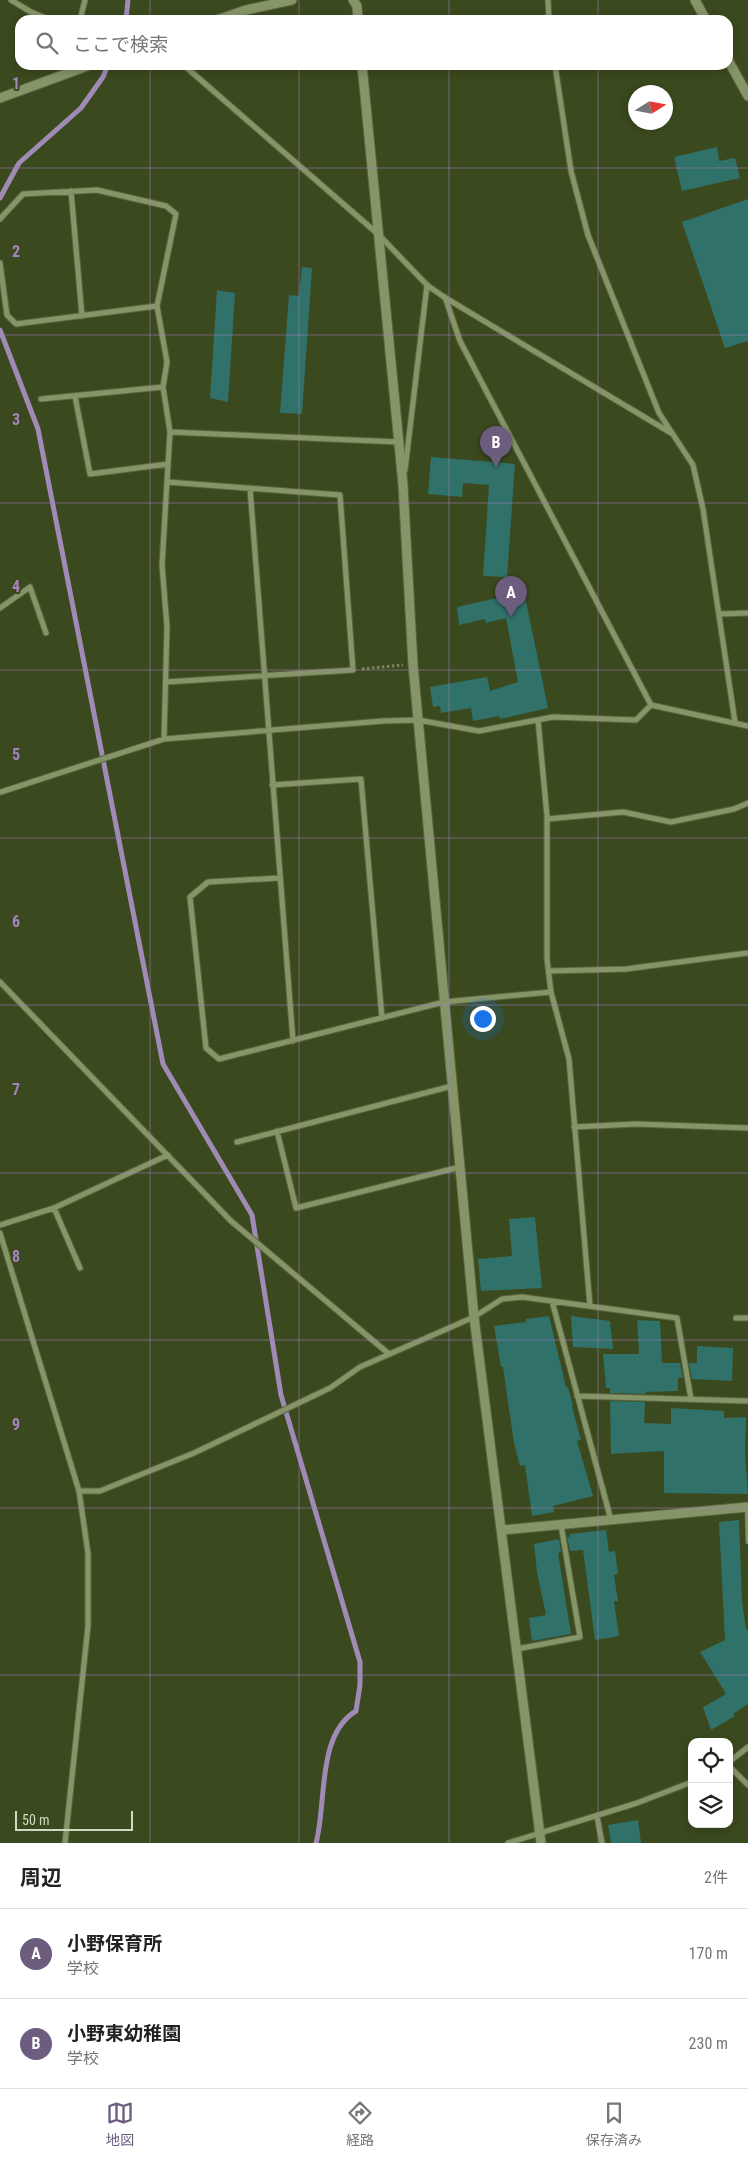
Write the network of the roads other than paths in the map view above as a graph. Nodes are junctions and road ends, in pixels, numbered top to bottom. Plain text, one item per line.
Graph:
1 (85, 0) edge
2 (292, 0) edge
3 (353, 0) edge
4 (548, 0) edge
5 (695, 0) edge
6 (14, 1) edge
7 (41, 15) edge
8 (81, 15) edge
9 (232, 15) edge
10 (358, 15) edge
11 (549, 15) edge
12 (703, 15) edge
13 (733, 69) edge
14 (76, 70) edge
15 (192, 70) edge
16 (362, 70) edge
17 (556, 70) edge
18 (748, 96) edge
19 (0, 98) edge
20 (71, 191) junction
21 (0, 218) edge
22 (379, 235) junction
23 (0, 263) edge
24 (427, 285) junction
25 (444, 297) junction
26 (3, 304) edge
27 (157, 306) junction
28 (82, 316) junction
29 (163, 387) junction
30 (75, 396) junction
31 (41, 400) dead end
32 (170, 432) junction
33 (673, 434) junction
34 (398, 442) junction
35 (168, 464) junction
36 (167, 482) junction
37 (403, 484) junction
38 (250, 488) junction
39 (0, 608) edge
40 (748, 613) edge
41 (719, 614) junction
42 (46, 633) dead end
43 (264, 675) junction
44 (166, 682) junction
45 (651, 705) junction
46 (418, 720) junction
47 (538, 720) junction
48 (735, 722) junction
49 (748, 726) edge
50 (268, 730) junction
51 (164, 739) junction
52 (272, 785) junction
53 (0, 792) edge
54 (748, 803) edge
55 (547, 819) junction
56 (279, 878) junction
57 (748, 953) edge
58 (549, 971) junction
59 (0, 982) edge
60 (551, 992) junction
61 (444, 1002) junction
62 (382, 1018) junction
63 (293, 1041) junction
64 (452, 1086) junction
65 (574, 1127) junction
66 (748, 1128) edge
67 (277, 1131) junction
68 (237, 1142) dead end
69 (168, 1155) junction
70 (460, 1167) junction
71 (54, 1208) junction
72 (0, 1225) edge
73 (0, 1233) edge
74 (80, 1268) dead end
75 (552, 1301) junction
76 (590, 1306) junction
77 (474, 1317) junction
78 (736, 1318) dead end
79 (748, 1318) edge
80 (389, 1354) junction
81 (577, 1396) junction
82 (691, 1399) junction
83 (748, 1401) edge
84 (79, 1492) junction
85 (747, 1507) edge
86 (611, 1520) junction
87 (561, 1525) junction
88 (502, 1530) junction
89 (748, 1542) edge
90 (517, 1649) junction
91 (748, 1747) edge
92 (733, 1760) edge
93 (733, 1768) edge
94 (689, 1783) edge
95 (748, 1785) edge
96 (597, 1816) junction
97 (540, 1838) edge
98 (65, 1843) edge
99 (508, 1843) edge
100 (602, 1843) edge

1 - 8 street
2 - 9 street
3 - 10 street
4 - 11 street
5 - 12 street
6 - 7 street
13 - 18 street
14 - 19 street
15 - 22 street
16 - 22 street
17 - 33 street
20 - 21 street
20 - 27 street
20 - 28 street
22 - 24 street
22 - 34 street
23 - 26 street
24 - 25 street
24 - 37 street
25 - 33 street
25 - 45 street
26 - 28 street
27 - 28 street
27 - 29 street
29 - 30 street
29 - 32 street
30 - 31 street
30 - 35 street
32 - 34 street
32 - 35 street
33 - 41 street
34 - 37 street
35 - 36 street
36 - 38 street
36 - 44 street
37 - 46 street
38 - 43 street
38 - 43 street
39 - 42 street
40 - 41 street
41 - 48 street
43 - 44 street
43 - 50 street
44 - 51 street
45 - 47 street
45 - 48 street
46 - 47 street
46 - 50 street
46 - 61 street
47 - 55 street
48 - 49 street
50 - 51 street
50 - 52 street
51 - 53 street
52 - 56 street
52 - 62 street
54 - 55 street
55 - 58 street
56 - 63 street
56 - 63 street
57 - 58 street
58 - 60 street
59 - 69 street
60 - 61 street
60 - 65 street
61 - 62 street
61 - 64 street
62 - 63 street
64 - 67 street
64 - 70 street
65 - 66 street
65 - 76 street
67 - 68 street
67 - 70 street
69 - 71 street
69 - 80 street
70 - 77 street
71 - 72 street
71 - 74 street
73 - 84 street
75 - 76 street
75 - 77 street
75 - 81 street
76 - 82 street
77 - 80 street
77 - 88 street
78 - 79 street
80 - 84 street
81 - 82 street
81 - 86 street
82 - 83 street
84 - 98 street
85 - 86 street
85 - 89 lane
86 - 87 street
87 - 88 street
87 - 90 street
88 - 90 street
90 - 97 street
91 - 92 street
93 - 95 street
94 - 96 street
96 - 97 street
96 - 100 street
97 - 99 street

